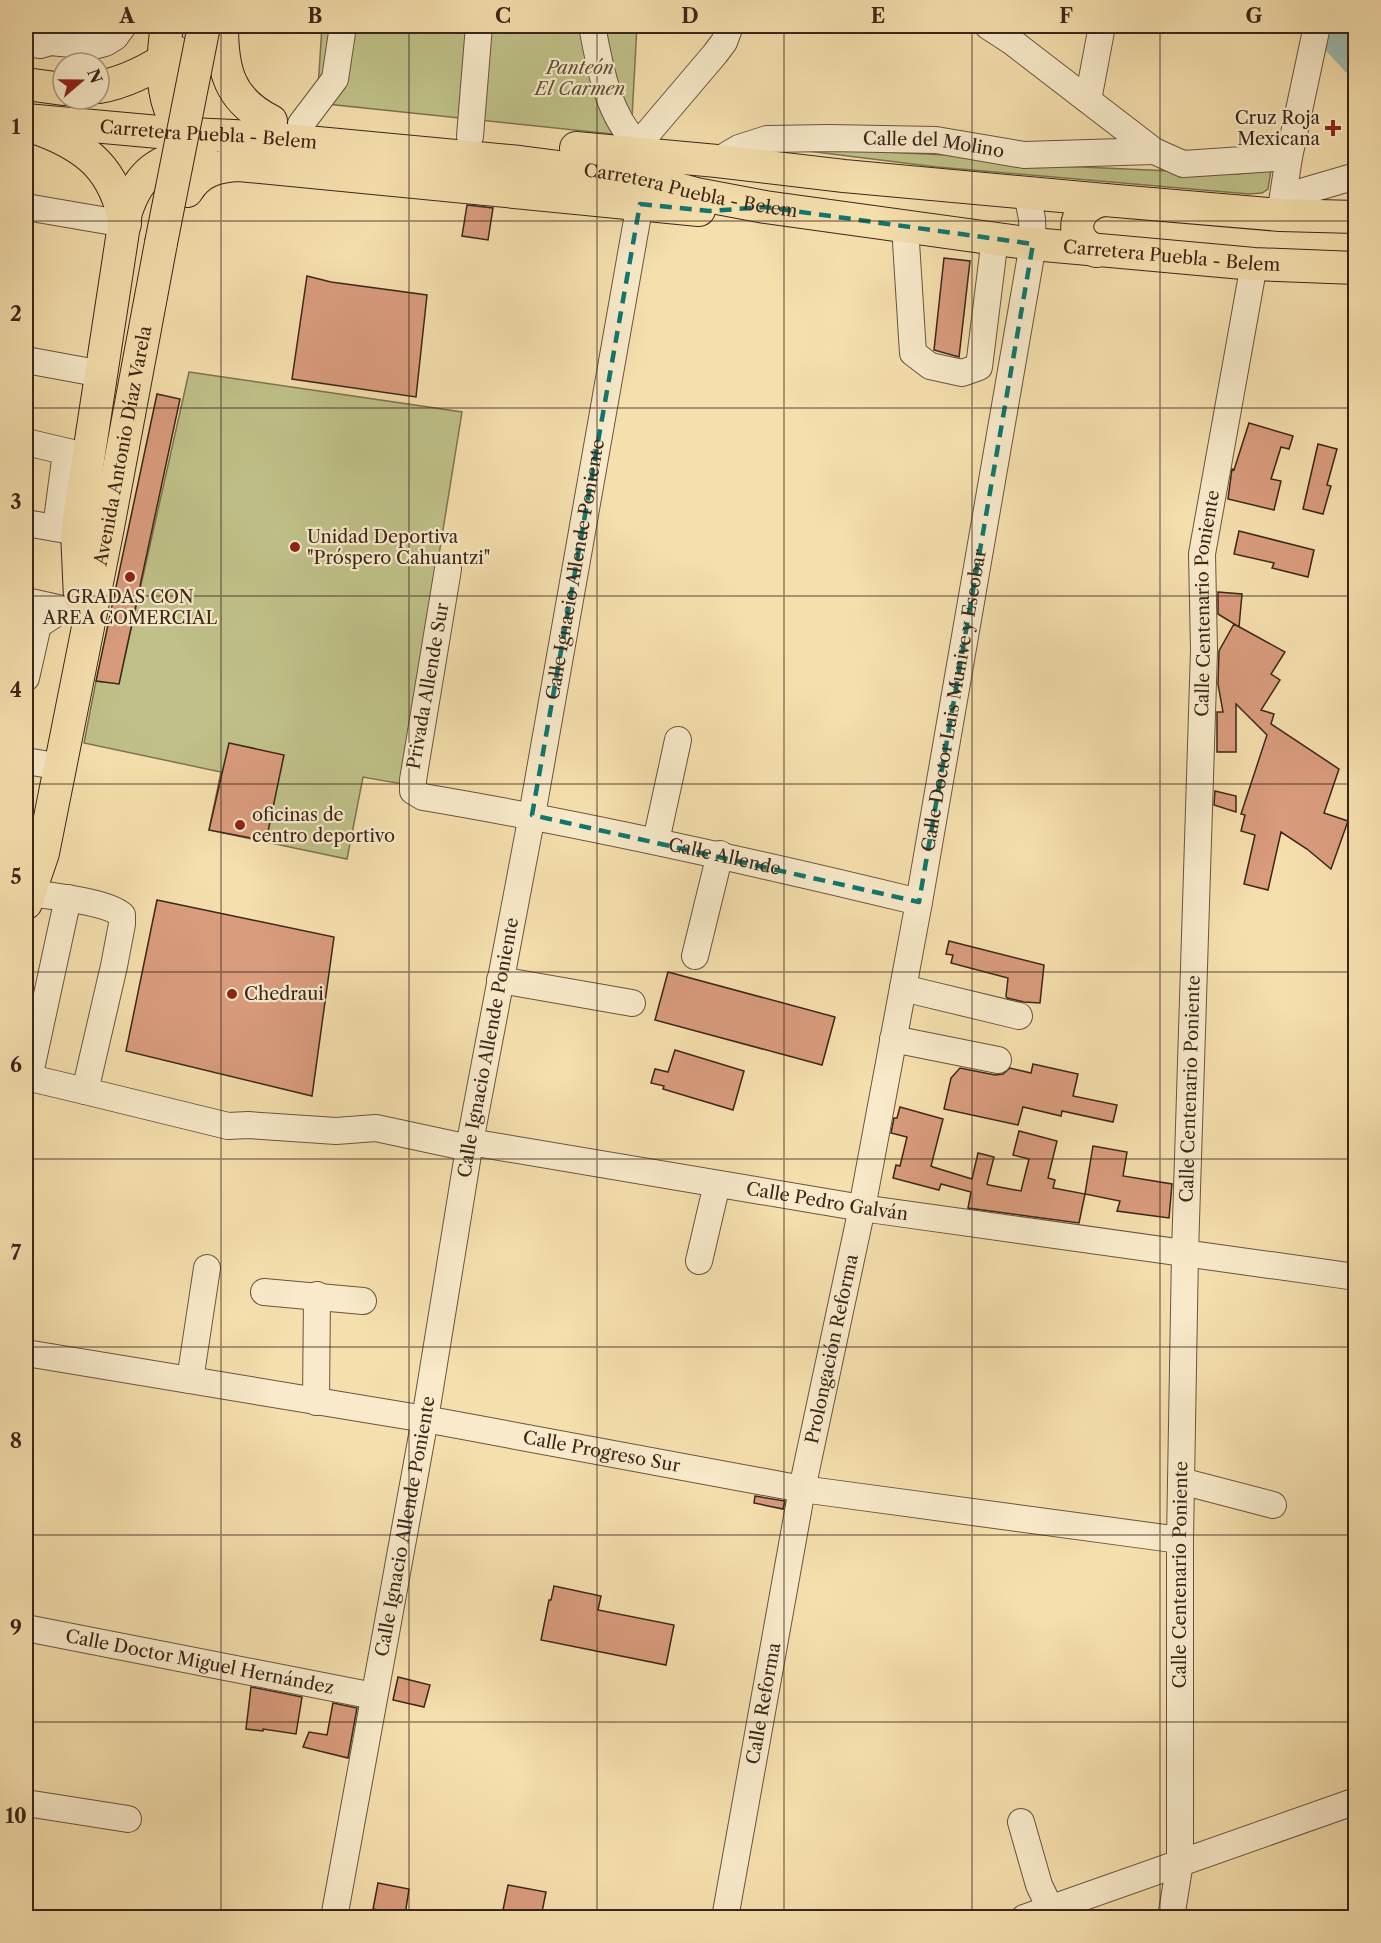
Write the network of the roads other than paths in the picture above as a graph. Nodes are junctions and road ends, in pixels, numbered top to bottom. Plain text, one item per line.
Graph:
1 (123, 26) edge
2 (160, 26) edge
3 (167, 26) edge
4 (189, 26) edge
5 (205, 26) edge
6 (222, 26) edge
7 (343, 26) edge
8 (479, 26) edge
9 (592, 26) edge
10 (730, 26) edge
11 (987, 26) edge
12 (1102, 26) edge
13 (1313, 28) edge
14 (26, 29) edge
15 (1015, 33) edge
16 (38, 42) edge
17 (162, 62) junction
18 (111, 65) edge
19 (26, 69) edge
20 (51, 72) edge
21 (26, 84) edge
22 (111, 84) edge
23 (51, 87) edge
24 (1088, 100) junction
25 (26, 102) edge
26 (26, 122) edge
27 (286, 123) junction
28 (470, 136) junction
29 (183, 138) junction
30 (1154, 151) junction
31 (1289, 157) junction
32 (717, 161) junction
33 (638, 171) junction
34 (844, 176) junction
35 (1356, 176) edge
36 (187, 191) junction
37 (1015, 192) junction
38 (1105, 200) junction
39 (1282, 206) junction
40 (26, 207) edge
41 (1356, 217) edge
42 (905, 226) junction
43 (148, 229) junction
44 (995, 238) junction
45 (1034, 244) junction
46 (1096, 251) junction
47 (1254, 264) junction
48 (1356, 268) edge
49 (26, 360) edge
50 (102, 374) junction
51 (26, 442) edge
52 (78, 454) junction
53 (26, 523) edge
54 (83, 530) junction
55 (448, 568) dead end
56 (26, 601) edge
57 (74, 607) junction
58 (32, 623) edge
59 (26, 678) edge
60 (678, 740) dead end
61 (35, 762) edge
62 (531, 815) junction
63 (656, 841) junction
64 (720, 854) junction
65 (26, 885) edge
66 (68, 898) junction
67 (919, 902) junction
68 (695, 956) dead end
69 (500, 980) junction
70 (903, 988) junction
71 (632, 1003) dead end
72 (1019, 1016) dead end
73 (893, 1039) junction
74 (998, 1060) dead end
75 (27, 1078) edge
76 (85, 1091) junction
77 (470, 1145) junction
78 (717, 1184) junction
79 (862, 1208) junction
80 (1185, 1253) junction
81 (699, 1261) dead end
82 (207, 1268) dead end
83 (1356, 1277) edge
84 (264, 1292) dead end
85 (317, 1295) junction
86 (363, 1301) dead end
87 (26, 1353) edge
88 (190, 1380) junction
89 (316, 1402) junction
90 (425, 1419) junction
91 (1181, 1481) junction
92 (802, 1489) junction
93 (1274, 1506) dead end
94 (1180, 1540) junction
95 (26, 1628) edge
96 (374, 1696) junction
97 (1356, 1801) edge
98 (26, 1803) edge
99 (128, 1819) dead end
100 (1021, 1822) dead end
101 (1180, 1862) junction
102 (1050, 1908) junction
103 (334, 1917) edge
104 (725, 1917) edge
105 (1024, 1917) edge
106 (1171, 1917) edge

1 - 16 street
2 - 18 main road
3 - 17 main road
4 - 43 main road
5 - 17 main road
5 - 43 main road, bridge
6 - 27 main road
7 - 27 street
8 - 28 street
9 - 33 street
10 - 33 street
11 - 15 street, Calle del Molino
12 - 24 street
13 - 31 street
14 - 16 street
15 - 24 street, Calle del Molino
17 - 22 main road
17 - 29 main road
19 - 20 main road
21 - 23 main road
24 - 30 street, Calle del Molino
25 - 29 main road, Carretera Puebla - Belem
26 - 29 main road, Carretera Puebla - Belem
26 - 43 main road
27 - 28 main road, Carretera Puebla - Belem
27 - 29 main road, Carretera Puebla - Belem
28 - 33 main road, Carretera Puebla - Belem
29 - 33 main road
29 - 36 main road
29 - 36 main road
29 - 43 main road
30 - 31 street, Calle del Molino
30 - 32 street, Calle del Molino
31 - 39 street
32 - 33 main road, Carretera Puebla - Belem
32 - 34 main road, Carretera Puebla - Belem
33 - 34 main road
33 - 42 main road, Carretera Puebla - Belem
33 - 62 street, Calle Ignacio Allende Poniente
34 - 37 main road, Carretera Puebla - Belem
35 - 39 street
36 - 43 main road
37 - 38 main road, Carretera Puebla - Belem
37 - 44 main road
37 - 45 street, Calle Doctor Luis Munive y Escobar
38 - 39 main road, Carretera Puebla - Belem
38 - 46 main road
39 - 41 main road, Carretera Puebla - Belem
40 - 43 street
42 - 44 main road, Carretera Puebla - Belem
42 - 44 street
43 - 50 main road
43 - 54 main road, Avenida Antonio Díaz Varela
44 - 45 main road, Carretera Puebla - Belem
45 - 46 main road, Carretera Puebla - Belem
45 - 67 street, Calle Doctor Luis Munive y Escobar
46 - 47 main road, Carretera Puebla - Belem
47 - 48 main road, Carretera Puebla - Belem
47 - 80 street, Calle Centenario Poniente
49 - 50 street
50 - 52 main road
51 - 52 street
52 - 54 main road
53 - 54 street
54 - 57 main road, Avenida Antonio Díaz Varela
54 - 65 main road, Avenida Antonio Díaz Varela
55 - 62 street, Privada Allende Sur
56 - 57 street
57 - 58 street
57 - 61 main road, Avenida Antonio Díaz Varela
58 - 59 street
60 - 63 street
61 - 65 main road, Avenida Antonio Díaz Varela
62 - 63 street, Calle Allende
62 - 69 street, Calle Ignacio Allende Poniente
63 - 64 street, Calle Allende
64 - 67 street, Calle Allende
64 - 68 street
65 - 66 street
66 - 75 street
66 - 76 street
67 - 70 street, Calle Doctor Luis Munive y Escobar
69 - 71 street
69 - 77 street, Calle Ignacio Allende Poniente
70 - 72 street
70 - 73 street, Calle Doctor Luis Munive y Escobar
73 - 74 street
73 - 79 street, Calle Doctor Luis Munive y Escobar
75 - 76 street, Calle Pedro Galván
76 - 77 street, Calle Pedro Galván
77 - 78 street, Calle Pedro Galván
77 - 90 street, Calle Ignacio Allende Poniente
78 - 79 street, Calle Pedro Galván
78 - 81 street
79 - 80 street, Calle Pedro Galván
79 - 92 street, Prolongación Reforma
80 - 83 street, Calle Pedro Galván
80 - 91 street, Calle Centenario Poniente
82 - 88 street
84 - 85 street
85 - 86 street
85 - 89 street
87 - 88 street, Calle Progreso Sur
88 - 89 street, Calle Progreso Sur
89 - 90 street, Calle Progreso Sur
90 - 92 street, Calle Progreso Sur
90 - 96 street, Calle Ignacio Allende Poniente
91 - 93 street
91 - 94 street, Calle Centenario Poniente
92 - 94 street, Calle Progreso Sur
92 - 104 street, Calle Reforma
94 - 101 street, Calle Centenario Poniente
95 - 96 street, Calle Doctor Miguel Hernández
96 - 103 street, Calle Ignacio Allende Poniente
97 - 101 street
98 - 99 street
100 - 102 street
101 - 102 street
101 - 106 street, Calle Centenario Poniente
102 - 105 street

